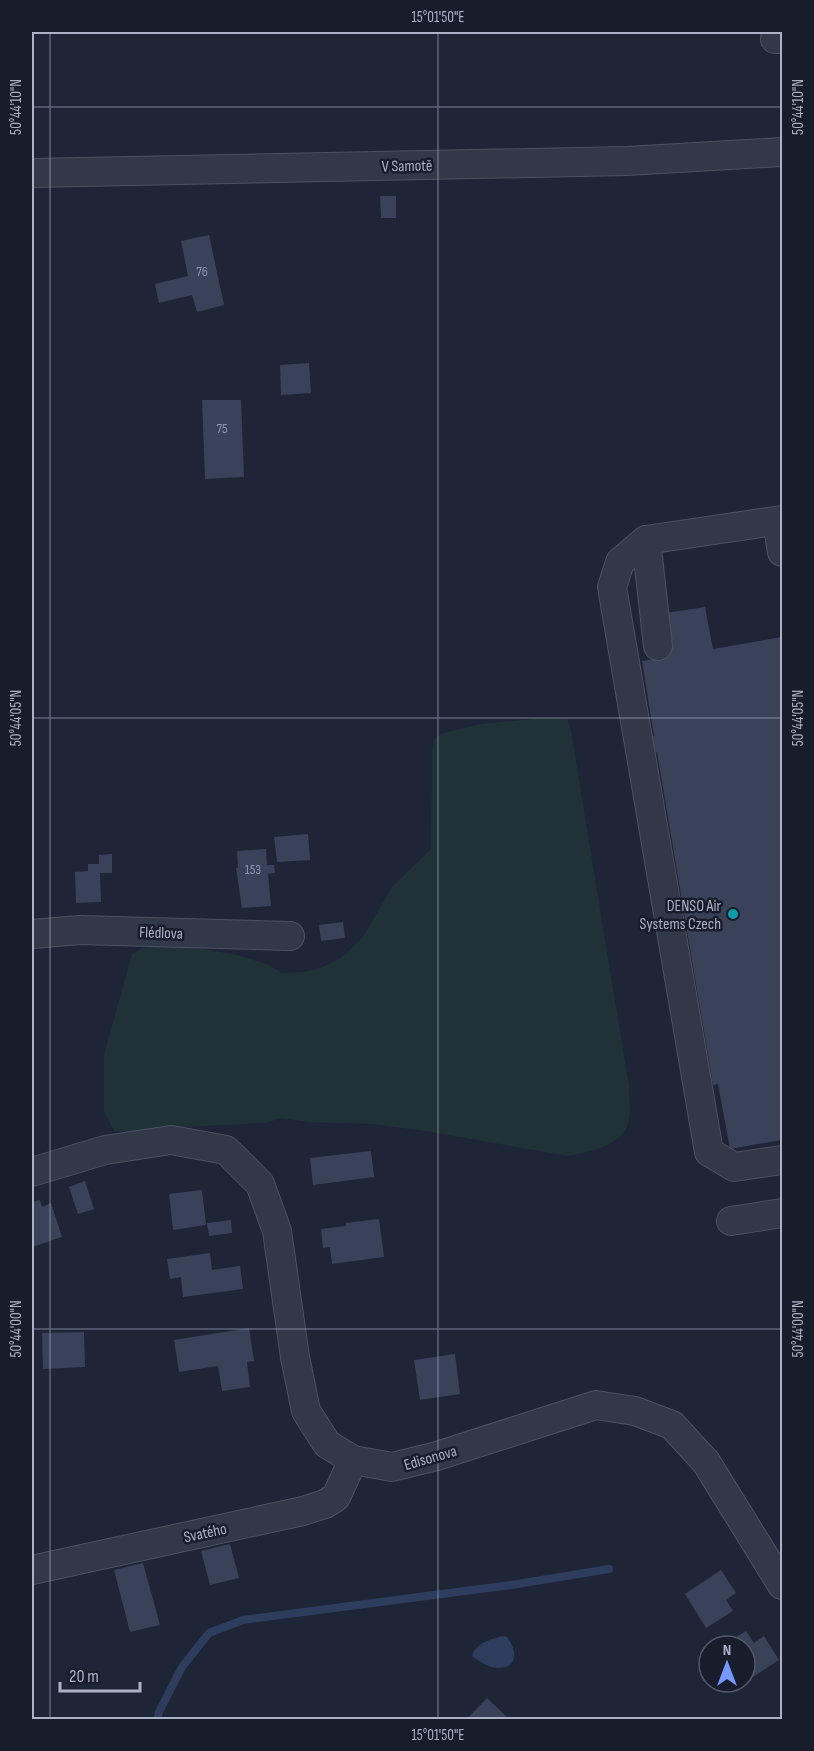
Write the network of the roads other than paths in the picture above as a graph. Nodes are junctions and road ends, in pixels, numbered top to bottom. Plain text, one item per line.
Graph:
1 (783, 152) edge
2 (32, 172) edge
3 (780, 520) edge
4 (646, 540) junction
5 (783, 552) edge
6 (658, 646) dead end
7 (32, 934) edge
8 (290, 936) dead end
9 (783, 1160) edge
10 (32, 1172) edge
11 (783, 1213) edge
12 (731, 1221) dead end
13 (353, 1460) junction
14 (32, 1570) edge
15 (783, 1585) edge

1 - 2 street, V Samotě
3 - 4 street
3 - 5 street
4 - 6 street
4 - 9 street
7 - 8 street, Flédlova
10 - 13 street, Edisonova
11 - 12 street
13 - 14 street, Svatého
13 - 15 street, Edisonova

